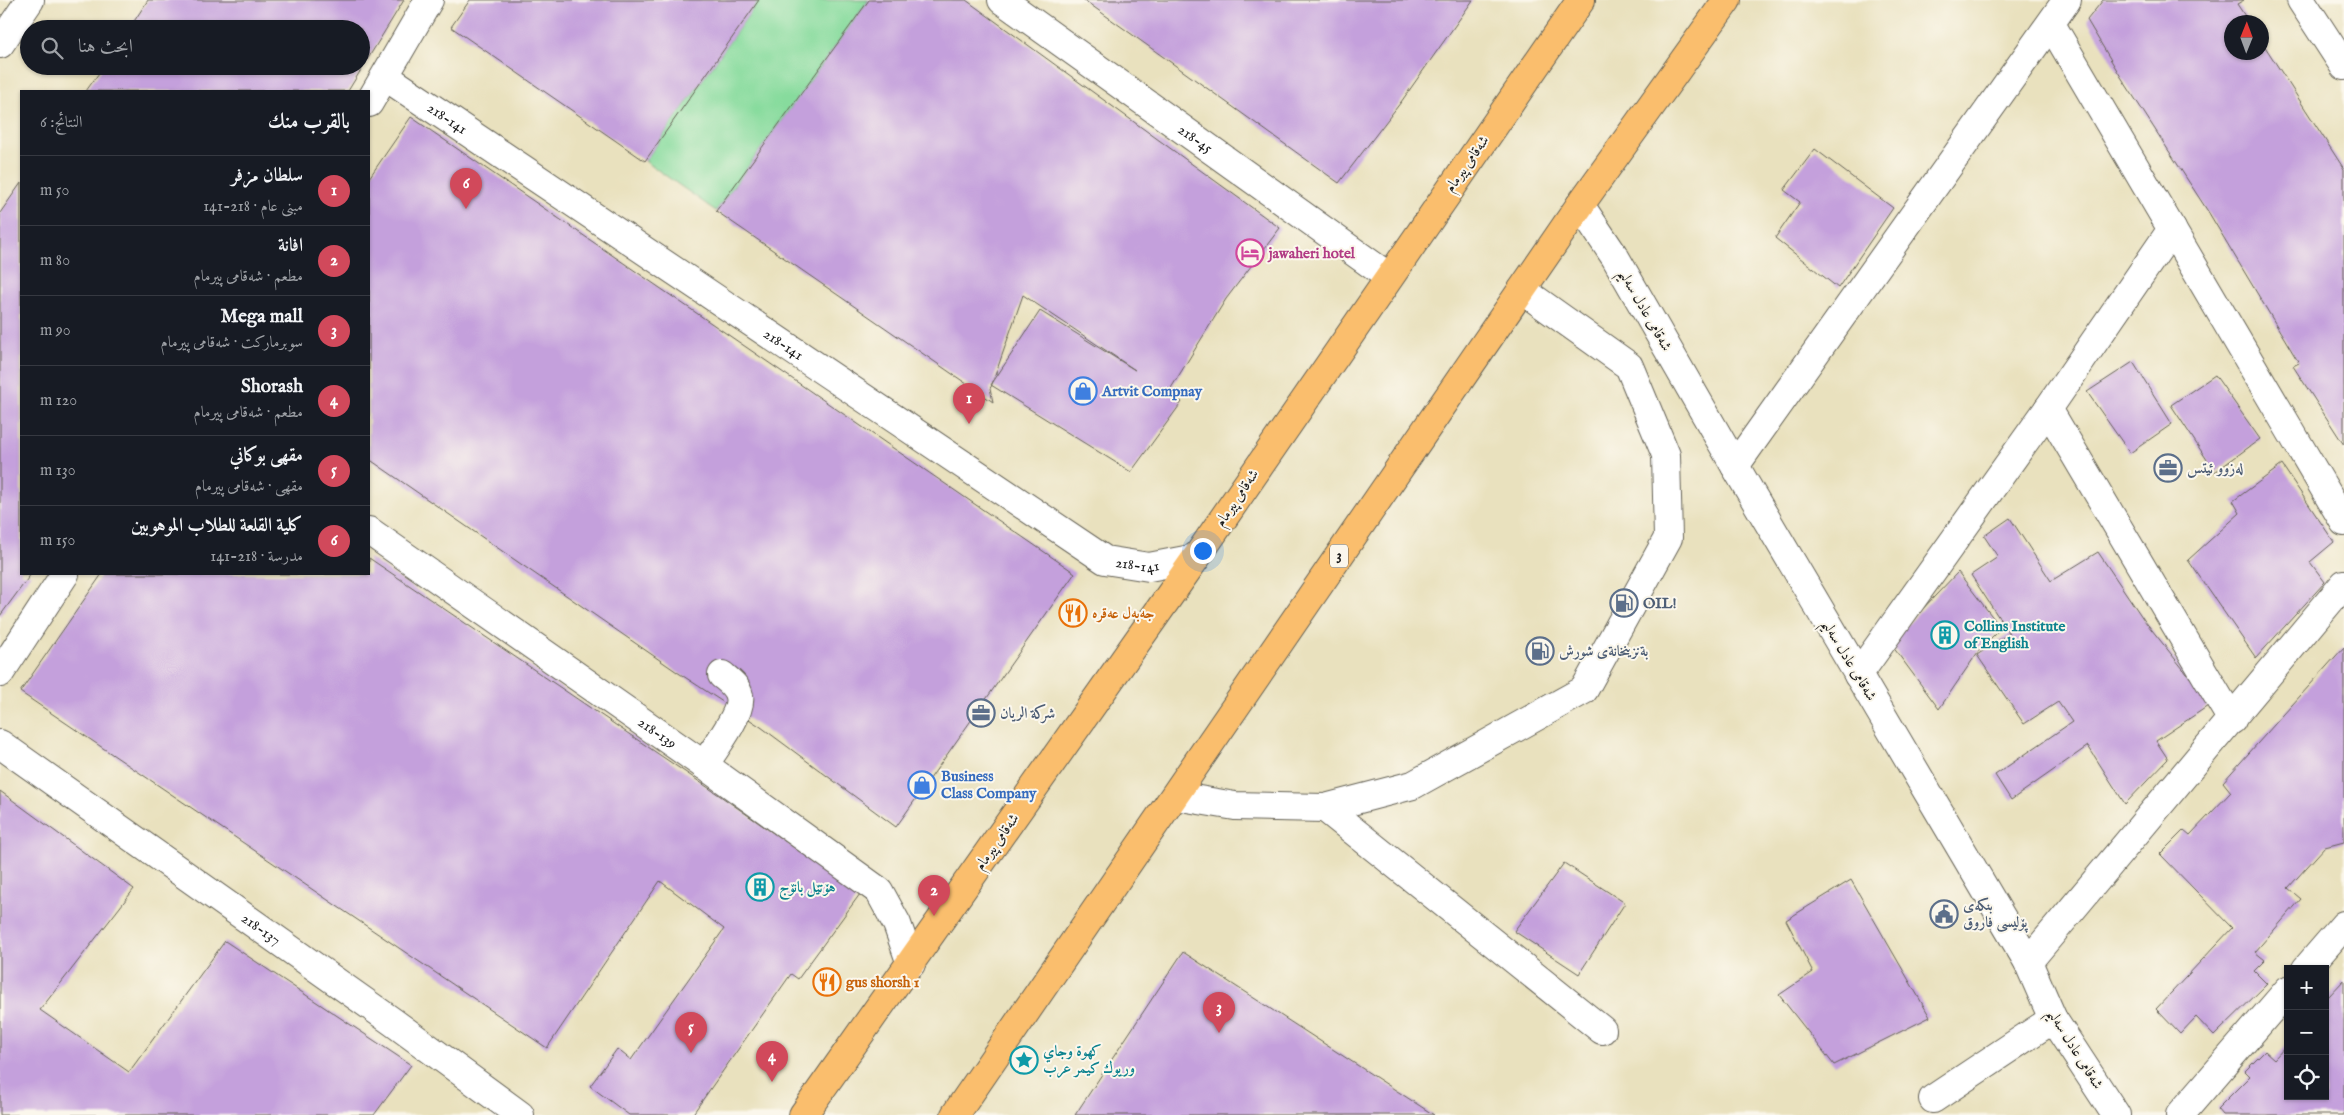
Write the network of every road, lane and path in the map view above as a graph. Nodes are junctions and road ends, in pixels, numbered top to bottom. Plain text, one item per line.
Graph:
1 (30, 0) edge
2 (429, 0) edge
3 (1002, 0) edge
4 (1581, 0) edge
5 (1727, 0) edge
6 (2067, 0) edge
7 (2301, 0) edge
8 (2051, 24) junction
9 (5, 27) edge
10 (2344, 66) edge
11 (386, 76) junction
12 (370, 101) edge
13 (1580, 205) junction
14 (2172, 228) junction
15 (1389, 277) junction
16 (1522, 290) junction
17 (2048, 409) junction
18 (1735, 466) junction
19 (2344, 522) edge
20 (370, 532) edge
21 (1196, 558) junction
22 (63, 575) edge
23 (2344, 584) edge
24 (0, 673) edge
25 (722, 674) dead end
26 (1858, 675) junction
27 (2232, 720) junction
28 (0, 744) edge
29 (704, 765) junction
30 (1175, 796) junction
31 (1325, 808) junction
32 (2344, 925) edge
33 (2028, 962) junction
34 (911, 964) junction
35 (2309, 965) edge
36 (2284, 995) edge
37 (2053, 1019) junction
38 (1602, 1030) dead end
39 (1933, 1099) dead end
40 (520, 1115) edge
41 (803, 1115) edge
42 (955, 1115) edge
43 (2116, 1115) edge
44 (2180, 1115) edge

1 - 9 street
2 - 11 street
3 - 15 street, 218-45
4 - 15 highway, شەقامی پیرمام
5 - 13 highway, 3
6 - 8 street
7 - 10 street
8 - 14 street
8 - 18 street
11 - 12 street
11 - 21 street, 218-141
13 - 16 highway, 3
13 - 18 street, شەقامی عادل سەلیم
14 - 17 street
14 - 19 street
15 - 21 highway, شەقامی پیرمام
16 - 30 highway, 3
16 - 31 street
17 - 26 street
17 - 27 street
18 - 26 street, شەقامی عادل سەلیم
20 - 29 street, 218-139
21 - 34 highway, شەقامی پیرمام
22 - 24 street
23 - 27 street
25 - 29 street
26 - 33 street, شەقامی عادل سەلیم
27 - 33 street
28 - 40 street, 218-137
29 - 34 street, 218-139
30 - 31 street
30 - 42 highway, 3
31 - 38 street
32 - 35 street
33 - 37 street, شەقامی عادل سەلیم
34 - 41 highway, شەقامی پیرمام
36 - 44 street
37 - 39 street
37 - 43 street, شەقامی عادل سەلیم

